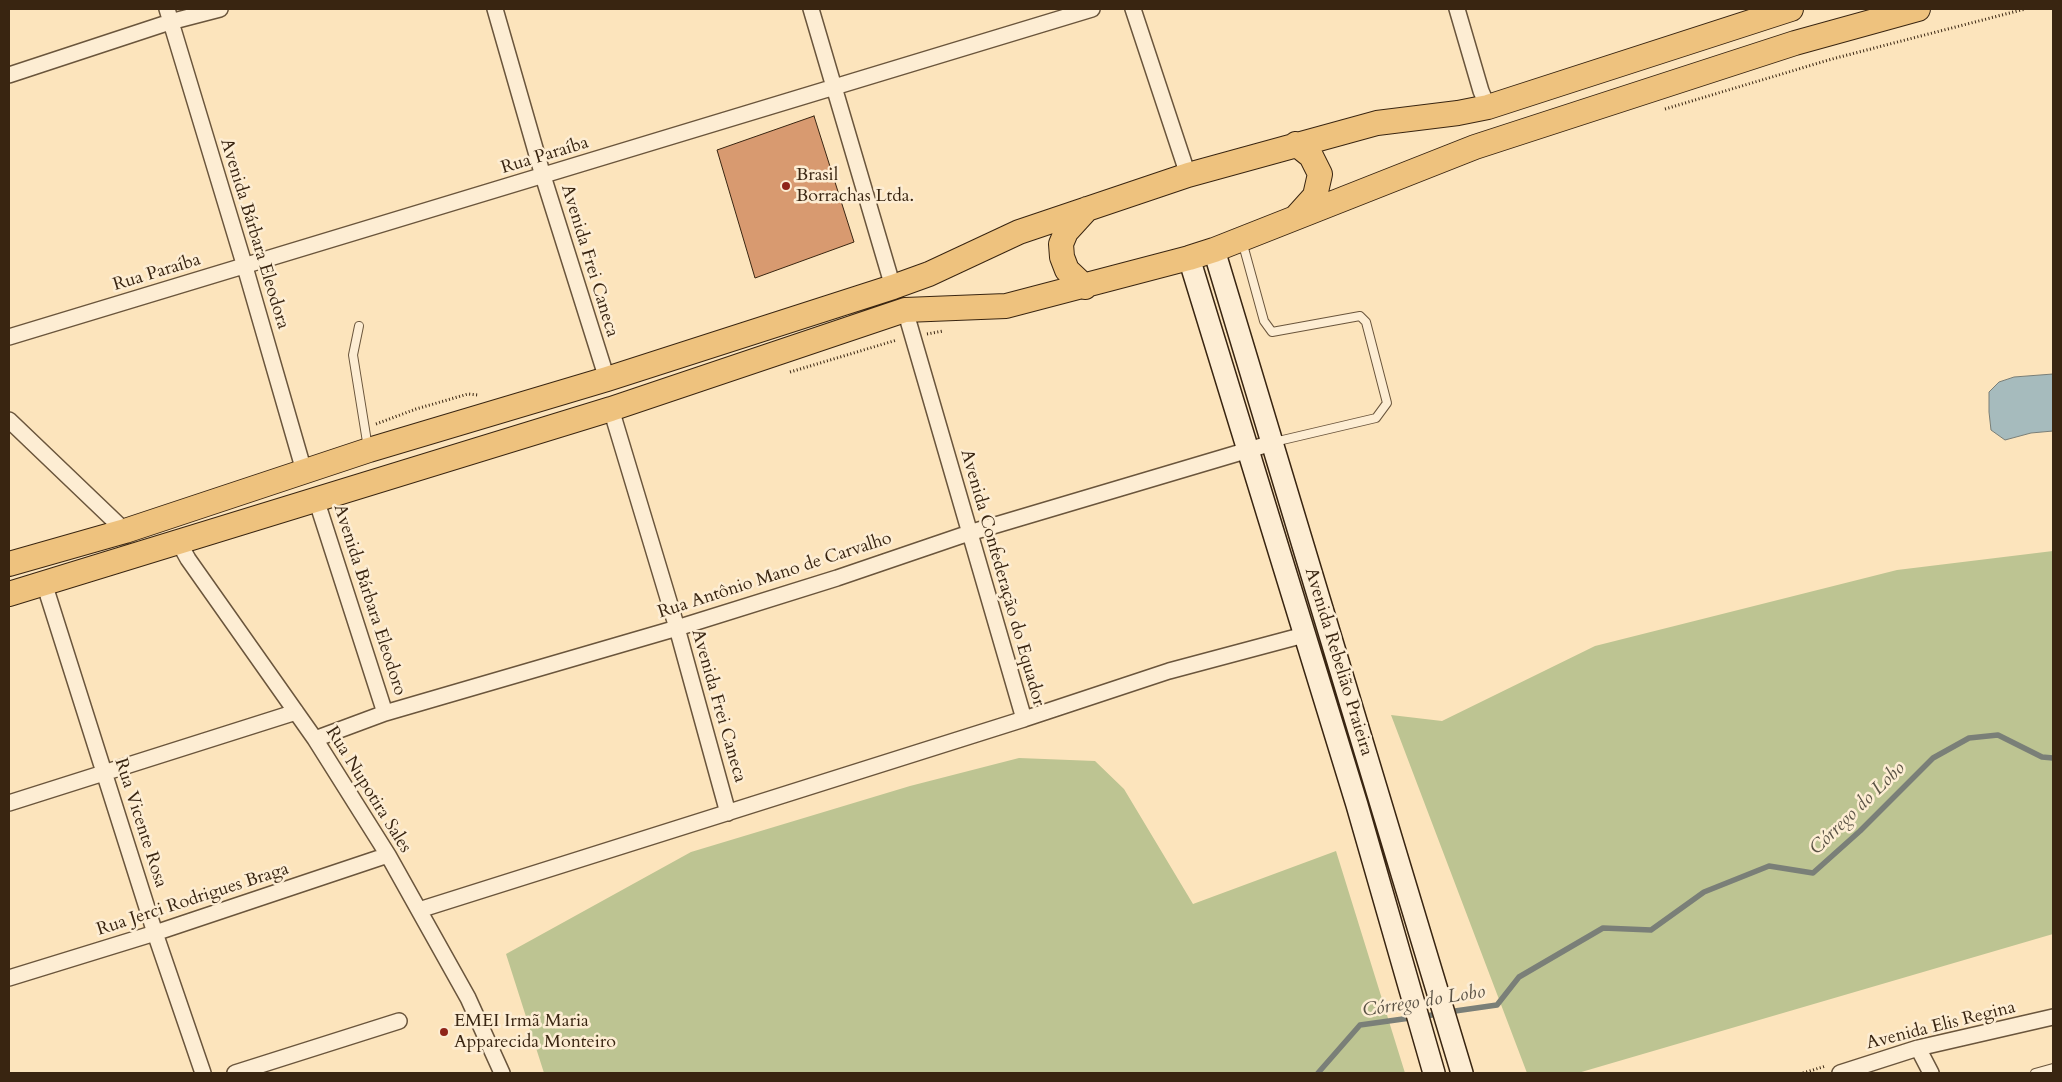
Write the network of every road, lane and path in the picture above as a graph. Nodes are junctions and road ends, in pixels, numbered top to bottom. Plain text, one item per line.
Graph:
1 (220, 9) edge
2 (495, 9) edge
3 (811, 9) edge
4 (1092, 9) edge
5 (1134, 9) edge
6 (1457, 9) edge
7 (1918, 9) edge
8 (1784, 10) edge
9 (168, 15) edge
10 (9, 75) edge
11 (835, 86) junction
12 (1488, 107) junction
13 (1296, 144) junction
14 (1188, 175) junction
15 (543, 176) junction
16 (1089, 208) junction
17 (1296, 218) junction
18 (1242, 239) junction
19 (1214, 250) junction
20 (1189, 258) junction
21 (245, 267) junction
22 (892, 287) junction
23 (1085, 287) junction
24 (905, 310) junction
25 (359, 326) dead end
26 (9, 337) edge
27 (607, 379) junction
28 (611, 409) junction
29 (9, 420) edge
30 (1272, 442) junction
31 (369, 450) junction
32 (1247, 450) junction
33 (304, 472) junction
34 (316, 499) junction
35 (125, 531) junction
36 (969, 533) junction
37 (178, 541) junction
38 (9, 564) edge
39 (44, 583) junction
40 (9, 594) edge
41 (1320, 602) junction
42 (1296, 610) junction
43 (677, 628) junction
44 (1304, 635) junction
45 (296, 712) junction
46 (385, 713) junction
47 (1024, 719) junction
48 (315, 739) junction
49 (104, 772) junction
50 (9, 803) edge
51 (728, 813) junction
52 (388, 855) junction
53 (419, 910) junction
54 (155, 933) junction
55 (9, 978) edge
56 (2053, 1018) edge
57 (399, 1021) dead end
58 (1918, 1048) junction
59 (2053, 1068) edge
60 (203, 1073) edge
61 (235, 1073) edge
62 (502, 1073) edge
63 (1434, 1073) edge
64 (1462, 1073) edge
65 (1840, 1073) edge
66 (1931, 1073) edge
67 (2035, 1073) edge

1 - 9 street
2 - 15 street, Avenida Frei Caneca
3 - 11 street
4 - 11 street, Rua Paraíba
5 - 14 street
6 - 12 street
7 - 17 main road
8 - 12 main road
9 - 10 street
9 - 21 street, Avenida Bárbara Eleodora
11 - 15 street, Rua Paraíba
11 - 22 street
12 - 13 main road
13 - 14 main road
13 - 17 main road
14 - 16 main road
15 - 21 street, Rua Paraíba
15 - 27 street, Avenida Frei Caneca
16 - 22 main road
16 - 23 main road
17 - 18 main road
18 - 19 main road
18 - 30 lane
19 - 20 main road
19 - 30 street, Avenida Rebelião Praieira
20 - 23 main road
20 - 32 street, Avenida Rebelião Praieira
21 - 26 street, Rua Paraíba
21 - 33 street, Avenida Bárbara Eleodora
22 - 27 main road
23 - 24 main road
24 - 28 main road
24 - 36 street, Avenida Confederação do Equador
25 - 31 lane
27 - 31 main road
28 - 34 main road
28 - 43 street, Avenida Frei Caneca
29 - 35 street
30 - 32 street, Rua Antônio Mano de Carvalho
30 - 41 street, Avenida Rebelião Praieira
31 - 33 main road
32 - 36 street, Rua Antônio Mano de Carvalho
32 - 42 street, Avenida Rebelião Praieira
33 - 35 main road
34 - 37 main road
34 - 46 street, Avenida Bárbara Eleodoro
35 - 38 main road
36 - 43 street, Rua Antônio Mano de Carvalho
36 - 47 street, Avenida Confederação do Equador
37 - 39 main road
37 - 45 street, Rua Nupotira Sales
39 - 40 main road
39 - 49 street, Rua Vicente Rosa
41 - 42 street
41 - 64 street, Avenida Rebelião Praieira
42 - 44 street, Avenida Rebelião Praieira
43 - 46 street, Rua Antônio Mano de Carvalho
43 - 51 street, Avenida Frei Caneca
44 - 47 street, Avenida Confederação do Equador
44 - 63 street, Avenida Rebelião Praieira
45 - 48 street, Rua Nupotira Sales
45 - 49 street
46 - 48 street, Rua Antônio Mano de Carvalho
47 - 51 street
48 - 52 street, Rua Nupotira Sales
49 - 50 street
49 - 54 street, Rua Vicente Rosa
51 - 53 street
52 - 53 street, Rua Nupotira Sales
52 - 54 street, Rua Jerci Rodrigues Braga
53 - 62 street, Rua Nupotira Sales
54 - 55 street, Rua Jerci Rodrigues Braga
54 - 60 street, Rua Vicente Rosa
56 - 58 street, Avenida Elis Regina
57 - 61 street
58 - 65 street, Avenida Elis Regina
58 - 66 street
59 - 67 lane

